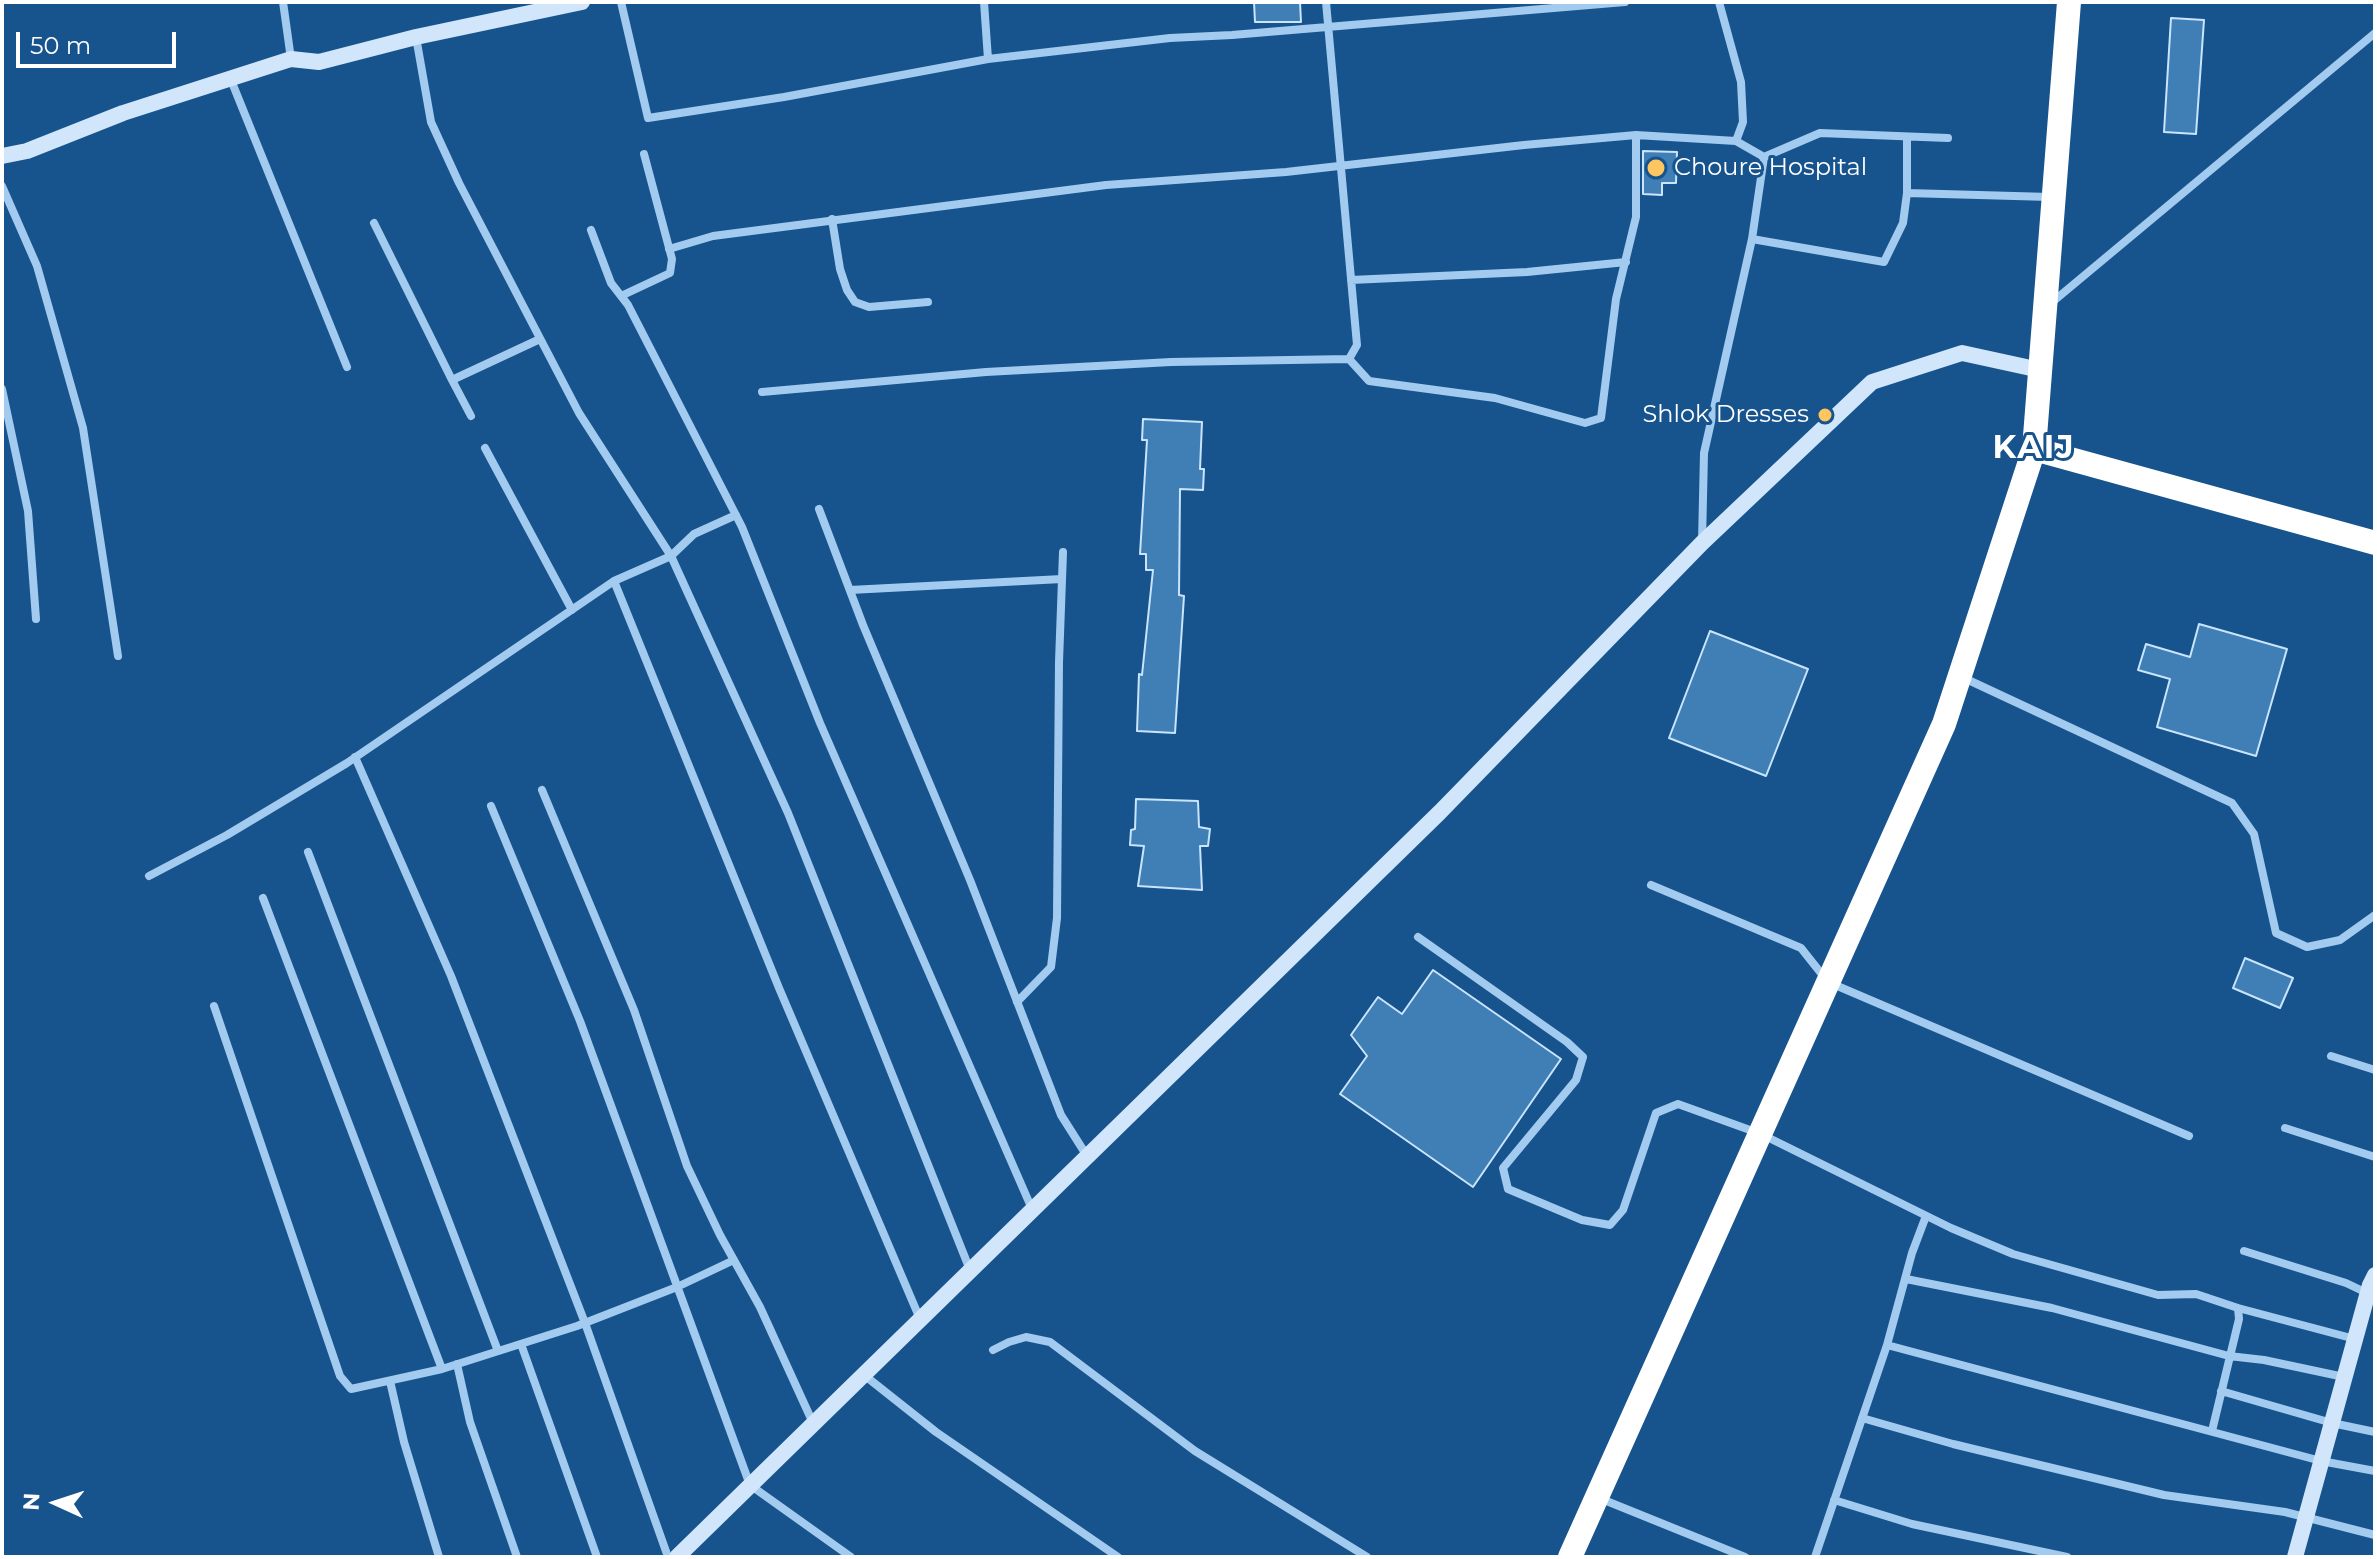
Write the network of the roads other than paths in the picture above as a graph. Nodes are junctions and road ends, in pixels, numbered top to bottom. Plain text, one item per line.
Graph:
1 (283, 2) edge
2 (582, 2) edge
3 (621, 2) edge
4 (984, 2) edge
5 (1326, 2) edge
6 (1625, 2) edge
7 (1719, 2) edge
8 (2069, 2) edge
9 (1328, 27) junction
10 (2375, 33) edge
11 (416, 37) junction
12 (291, 59) junction
13 (988, 59) junction
14 (231, 80) junction
15 (1636, 135) junction
16 (1907, 138) junction
17 (1948, 138) dead end
18 (1736, 141) junction
19 (644, 154) dead end
20 (2, 156) edge
21 (1764, 157) junction
22 (1342, 165) junction
23 (2, 186) edge
24 (1907, 193) junction
25 (2054, 197) junction
26 (832, 219) junction
27 (374, 223) dead end
28 (591, 230) dead end
29 (1752, 239) junction
30 (669, 249) junction
31 (1626, 262) junction
32 (1351, 280) junction
33 (621, 296) junction
34 (928, 302) dead end
35 (2045, 308) junction
36 (540, 339) junction
37 (1349, 359) junction
38 (347, 367) dead end
39 (2040, 370) junction
40 (452, 380) junction
41 (2, 389) edge
42 (762, 392) dead end
43 (471, 416) dead end
44 (485, 448) dead end
45 (2034, 449) junction
46 (819, 509) dead end
47 (736, 515) junction
48 (1702, 543) junction
49 (2375, 543) edge
50 (1063, 552) dead end
51 (671, 556) junction
52 (1062, 579) junction
53 (614, 581) junction
54 (850, 590) junction
55 (572, 610) junction
56 (36, 619) dead end
57 (118, 656) dead end
58 (1959, 676) junction
59 (355, 757) junction
60 (542, 790) dead end
61 (491, 806) dead end
62 (308, 852) dead end
63 (149, 876) dead end
64 (1651, 885) dead end
65 (263, 898) dead end
66 (2375, 915) edge
67 (1418, 937) dead end
68 (1828, 982) junction
69 (1017, 1002) junction
70 (214, 1006) dead end
71 (2331, 1056) dead end
72 (2375, 1070) edge
73 (2285, 1128) dead end
74 (1761, 1134) junction
75 (2189, 1136) dead end
76 (1087, 1156) junction
77 (2375, 1157) edge
78 (1032, 1210) junction
79 (1926, 1216) junction
80 (2244, 1251) dead end
81 (734, 1260) junction
82 (970, 1270) junction
83 (2375, 1276) edge
84 (1906, 1279) junction
85 (677, 1287) junction
86 (2368, 1293) junction
87 (2238, 1308) junction
88 (920, 1320) junction
89 (585, 1323) junction
90 (2355, 1339) junction
91 (521, 1344) junction
92 (1887, 1345) junction
93 (993, 1350) dead end
94 (498, 1351) junction
95 (2229, 1356) junction
96 (457, 1364) junction
97 (442, 1369) junction
98 (864, 1375) junction
99 (2344, 1377) junction
100 (390, 1381) junction
101 (2221, 1391) junction
102 (1862, 1418) junction
103 (2332, 1423) junction
104 (813, 1424) junction
105 (2212, 1431) junction
106 (2375, 1432) edge
107 (2321, 1461) junction
108 (2375, 1471) edge
109 (750, 1485) junction
110 (1598, 1497) junction
111 (1834, 1500) junction
112 (2306, 1517) junction
113 (2375, 1535) edge
114 (439, 1557) edge
115 (517, 1557) edge
116 (597, 1557) edge
117 (668, 1557) edge
118 (677, 1557) edge
119 (851, 1557) edge
120 (1118, 1557) edge
121 (1367, 1557) edge
122 (1570, 1557) edge
123 (1745, 1557) edge
124 (1815, 1557) edge
125 (2067, 1557) edge
126 (2295, 1557) edge

1 - 12 street
2 - 11 street
3 - 13 street
4 - 13 street
5 - 9 street
6 - 9 street
7 - 18 street
8 - 25 highway
9 - 13 street
9 - 22 street
10 - 35 street
11 - 12 street
11 - 36 street
12 - 14 street
14 - 20 street
14 - 38 street
15 - 18 street
15 - 22 street
15 - 31 street
16 - 17 street
16 - 21 street
16 - 24 street
18 - 21 street
19 - 30 street
21 - 29 street
22 - 26 street
22 - 32 street
23 - 57 street
24 - 25 street
24 - 29 street
25 - 35 highway
26 - 30 street
26 - 34 street
27 - 40 street
28 - 33 street
29 - 48 street
30 - 33 street
31 - 32 street
31 - 37 street
32 - 37 street
33 - 47 street
35 - 39 highway
36 - 40 street
36 - 51 street
37 - 42 street
39 - 45 highway
39 - 48 street
40 - 43 street
41 - 56 street
44 - 55 street
45 - 49 highway
45 - 58 highway
46 - 54 street
47 - 51 street
47 - 78 street
48 - 76 street
50 - 52 street
51 - 53 street
51 - 82 street
52 - 54 street
52 - 69 street
53 - 55 street
53 - 88 street
54 - 69 street
55 - 59 street
58 - 66 street
58 - 68 highway
59 - 63 street
59 - 89 street
60 - 81 street
61 - 85 street
62 - 94 street
64 - 68 street
65 - 97 street
67 - 74 street
68 - 74 highway
68 - 75 street
69 - 76 street
70 - 100 street
71 - 72 street
73 - 77 street
74 - 79 street
74 - 110 highway
76 - 78 street
78 - 82 street
79 - 84 street
79 - 87 street
80 - 86 street
81 - 85 street
81 - 104 street
82 - 88 street
83 - 86 street
84 - 92 street
84 - 95 street
85 - 89 street
85 - 109 street
86 - 90 street
87 - 90 street
87 - 95 street
88 - 98 street
89 - 91 street
89 - 117 street
90 - 99 street
91 - 94 street
91 - 116 street
92 - 102 street
92 - 105 street
93 - 121 street
94 - 96 street
95 - 99 street
95 - 101 street
96 - 97 street
96 - 115 street
97 - 100 street
98 - 104 street
98 - 120 street
99 - 103 street
100 - 114 street
101 - 103 street
101 - 105 street
102 - 111 street
102 - 112 street
103 - 106 street
103 - 107 street
104 - 109 street
105 - 107 street
107 - 108 street
107 - 112 street
109 - 118 street
109 - 119 street
110 - 122 highway
110 - 123 street
111 - 124 street
111 - 125 street
112 - 113 street
112 - 126 street

